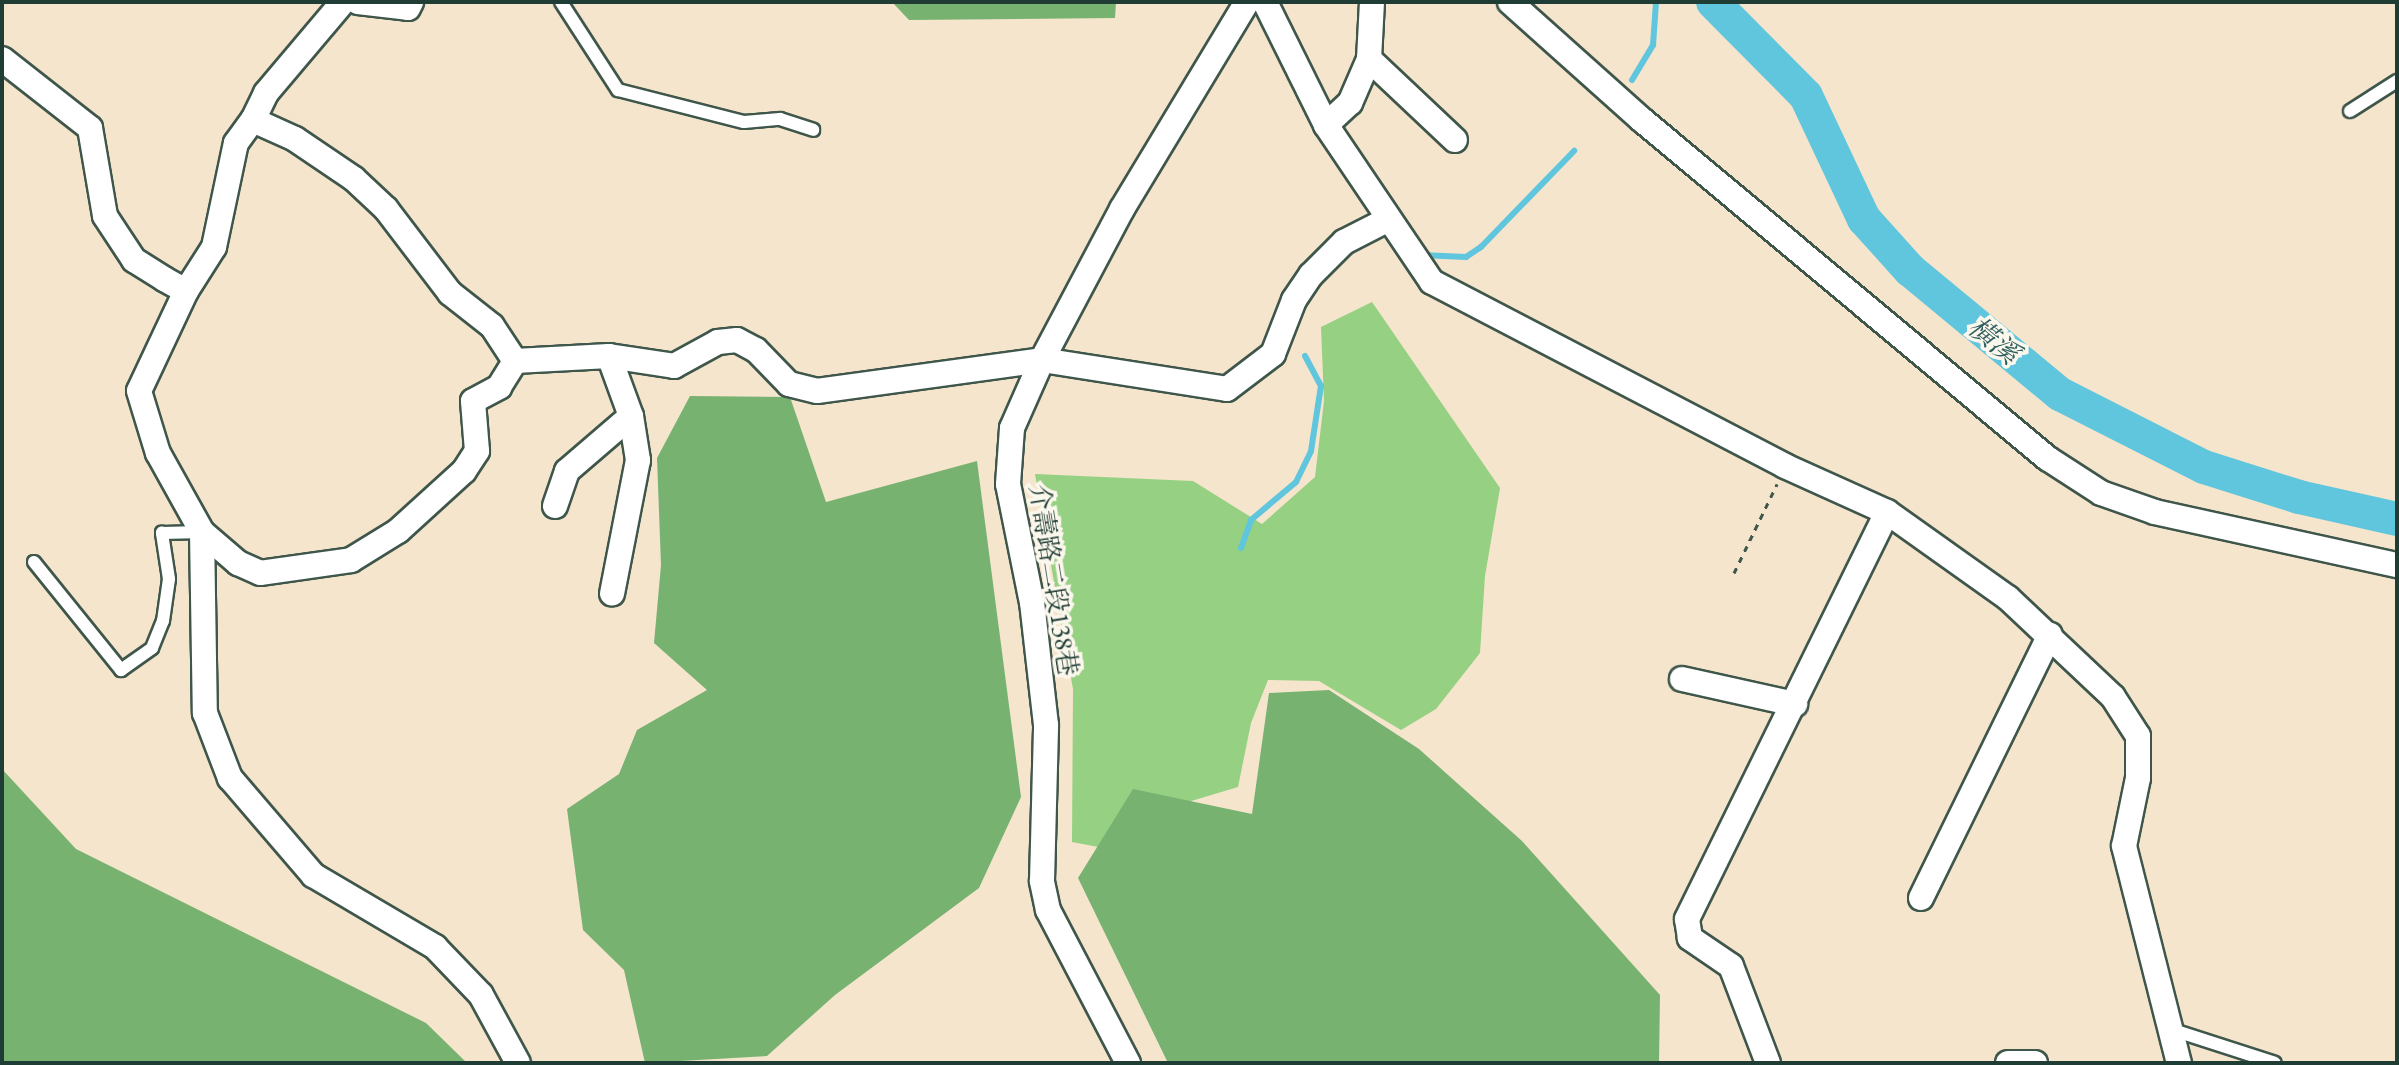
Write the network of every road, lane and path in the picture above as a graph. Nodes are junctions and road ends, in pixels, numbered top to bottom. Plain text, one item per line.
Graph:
1 (343, 2) edge
2 (358, 2) edge
3 (411, 2) edge
4 (561, 2) edge
5 (1247, 2) edge
6 (1265, 2) edge
7 (1372, 2) edge
8 (1510, 2) edge
9 (2, 59) edge
10 (1369, 59) junction
11 (2397, 81) edge
12 (2350, 111) dead end
13 (253, 120) junction
14 (1326, 125) junction
15 (813, 130) dead end
16 (1455, 140) dead end
17 (1387, 220) junction
18 (186, 291) junction
19 (609, 356) junction
20 (1042, 360) junction
21 (515, 361) junction
22 (631, 416) junction
23 (1785, 466) junction
24 (555, 506) dead end
25 (1887, 512) junction
26 (202, 532) junction
27 (34, 562) dead end
28 (2397, 565) edge
29 (1734, 573) dead end
30 (612, 594) dead end
31 (2050, 635) junction
32 (1682, 679) dead end
33 (1795, 704) junction
34 (1921, 898) dead end
35 (2170, 1029) junction
36 (518, 1063) edge
37 (1128, 1063) edge
38 (1768, 1063) edge
39 (2008, 1063) edge
40 (2035, 1063) edge
41 (2179, 1063) edge
42 (2275, 1063) edge

1 - 13 street
2 - 3 street
4 - 15 lane
5 - 20 street, 介壽路二段138巷
6 - 14 street
7 - 10 street
8 - 28 street
9 - 18 street
10 - 14 street
10 - 16 street
11 - 12 lane
13 - 18 street
13 - 21 street
14 - 17 street
17 - 20 street
17 - 23 street
18 - 26 street
19 - 20 street
19 - 21 street
19 - 22 street
20 - 37 street, 介壽路二段138巷
21 - 26 street
22 - 24 street
22 - 30 street
23 - 25 street
23 - 29 path
25 - 31 street
25 - 33 street
26 - 27 lane
26 - 36 street
31 - 34 street
31 - 35 street
32 - 33 street
33 - 38 street
35 - 41 street
35 - 42 lane
39 - 40 street

